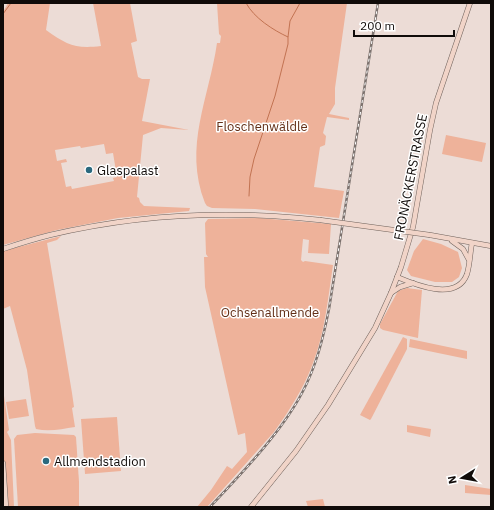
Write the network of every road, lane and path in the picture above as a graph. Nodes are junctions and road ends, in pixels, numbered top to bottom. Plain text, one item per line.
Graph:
1 (470, 3) edge
2 (448, 239) junction
3 (472, 243) junction
4 (491, 246) edge
5 (3, 249) edge
6 (469, 260) junction
7 (397, 277) junction
8 (413, 283) junction
9 (391, 293) junction
10 (3, 463) edge
11 (6, 507) edge
12 (251, 507) edge

1 - 7 main road, FRONÄCKERSTRASSE
2 - 3 main road
2 - 5 main road, bridge
2 - 6 main road
3 - 4 main road
3 - 6 main road
6 - 8 main road
7 - 8 main road
7 - 9 main road, FRONÄCKERSTRASSE
8 - 9 main road
9 - 12 main road, FRONÄCKERSTRASSE
10 - 11 main road

